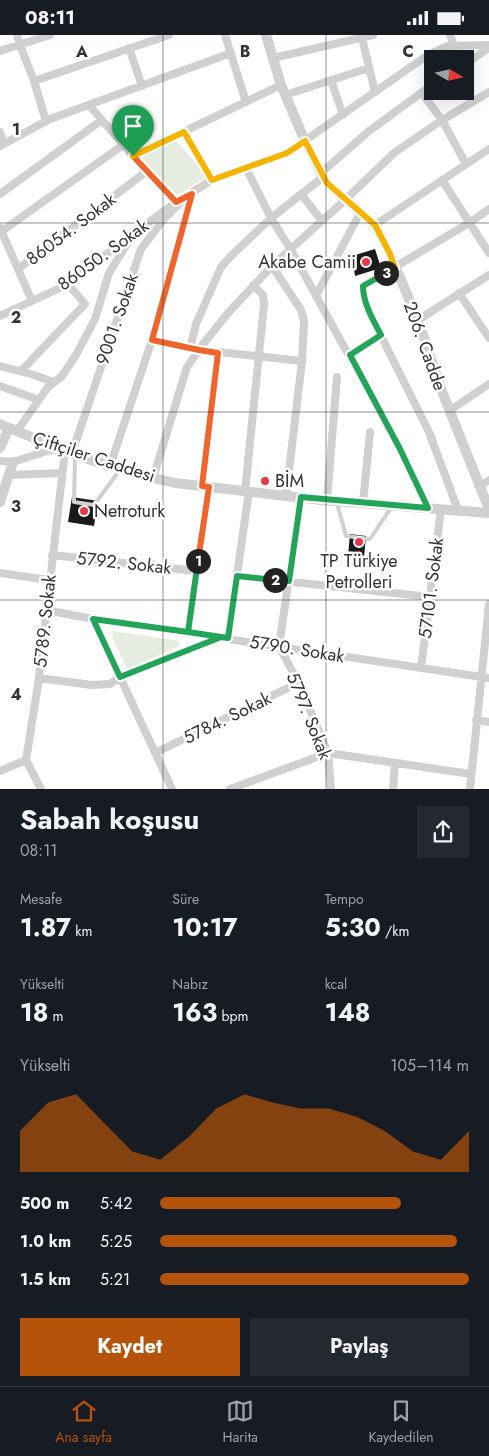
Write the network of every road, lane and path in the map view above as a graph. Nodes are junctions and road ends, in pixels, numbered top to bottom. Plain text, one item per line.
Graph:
1 (18, 35) edge
2 (50, 35) edge
3 (169, 35) edge
4 (225, 35) edge
5 (266, 35) edge
6 (374, 35) edge
7 (450, 35) edge
8 (362, 38) junction
9 (20, 45) junction
10 (454, 46) junction
11 (489, 47) edge
12 (129, 48) junction
13 (0, 51) edge
14 (231, 53) junction
15 (273, 58) junction
16 (474, 58) edge
17 (369, 68) junction
18 (331, 80) junction
19 (34, 81) junction
20 (142, 85) junction
21 (283, 90) junction
22 (375, 92) junction
23 (489, 92) edge
24 (422, 93) joint
25 (246, 102) junction
26 (89, 105) junction
27 (343, 115) junction
28 (102, 120) junction
29 (442, 120) junction
30 (46, 121) junction
31 (184, 132) junction
32 (0, 133) edge
33 (305, 141) junction
34 (2, 145) edge
35 (123, 145) junction
36 (489, 149) edge
37 (133, 156) junction
38 (466, 164) junction
39 (246, 168) junction
40 (147, 171) junction
41 (322, 175) junction
42 (212, 180) junction
43 (442, 180) junction
44 (0, 193) edge
45 (301, 194) junction
46 (188, 196) junction
47 (346, 200) junction
48 (176, 202) junction
49 (489, 209) edge
50 (360, 213) junction
51 (271, 217) junction
52 (322, 221) junction
53 (469, 223) junction
54 (375, 225) junction
55 (1, 230) edge
56 (135, 231) junction
57 (291, 250) junction
58 (489, 253) edge
59 (272, 266) junction
60 (395, 268) junction
61 (18, 269) junction
62 (489, 275) edge
63 (67, 283) junction
64 (253, 285) junction
65 (459, 293) junction
66 (316, 296) junction
67 (32, 301) junction
68 (0, 316) edge
69 (418, 320) junction
70 (381, 335) junction
71 (489, 338) edge
72 (152, 340) junction
73 (190, 349) junction
74 (199, 350) junction
75 (218, 353) junction
76 (350, 355) junction
77 (260, 357) junction
78 (302, 361) junction
79 (0, 366) edge
80 (21, 371) junction
81 (337, 377) dead end
82 (54, 382) junction
83 (488, 385) edge
84 (0, 387) edge
85 (39, 400) junction
86 (449, 411) junction
87 (9, 428) edge
88 (370, 432) dead end
89 (0, 448) edge
90 (71, 453) junction
91 (0, 461) edge
92 (13, 462) junction
93 (115, 468) junction
94 (62, 473) junction
95 (9, 475) junction
96 (152, 477) junction
97 (489, 480) edge
98 (205, 486) junction
99 (480, 486) junction
100 (247, 491) junction
101 (286, 496) junction
102 (301, 497) junction
103 (332, 501) junction
104 (0, 502) edge
105 (363, 503) junction
106 (393, 505) junction
107 (428, 508) junction
108 (441, 509) junction
109 (458, 510) junction
110 (489, 511) edge
111 (52, 555) junction
112 (196, 571) junction
113 (0, 573) edge
114 (237, 576) junction
115 (50, 580) junction
116 (289, 581) junction
117 (430, 597) junction
118 (489, 605) edge
119 (46, 610) junction
120 (93, 619) junction
121 (188, 632) junction
122 (224, 637) junction
123 (280, 646) junction
124 (421, 668) junction
125 (120, 677) junction
126 (480, 677) junction
127 (39, 678) junction
128 (489, 678) edge
129 (298, 683) junction
130 (476, 720) junction
131 (489, 722) edge
132 (155, 753) junction
133 (328, 753) junction
134 (26, 760) junction
135 (395, 763) junction
136 (0, 771) edge
137 (471, 774) junction
138 (40, 789) edge
139 (172, 789) edge
140 (230, 789) edge
141 (332, 789) edge
142 (393, 789) edge
143 (470, 789) edge

1 - 9 street
2 - 9 street
3 - 12 street
4 - 14 street
5 - 15 street, 206. Cadde
6 - 8 street
7 - 10 street
8 - 15 street
8 - 17 street
9 - 13 street
9 - 19 street
10 - 11 street
10 - 22 street
11 - 16 street
12 - 19 street
12 - 20 street
14 - 20 street
14 - 25 street
15 - 21 street, 206. Cadde
17 - 18 street
17 - 22 street
18 - 21 street
18 - 27 street
19 - 30 street
20 - 26 street
21 - 25 street
21 - 33 street, 206. Cadde
22 - 27 street
23 - 29 street
24 - 29 street
24 - 41 street
25 - 31 street
26 - 28 street
26 - 30 street
27 - 33 street
28 - 35 street
28 - 44 street
29 - 38 street
29 - 47 street
30 - 34 street
31 - 37 street
31 - 42 street
32 - 34 street
33 - 39 street
33 - 41 street, 206. Cadde
35 - 37 street
35 - 55 street
36 - 38 street
37 - 40 street
38 - 43 street
39 - 42 street
39 - 51 street
40 - 48 street
40 - 61 street, 86054. Sokak
41 - 45 street
41 - 47 street, 206. Cadde
42 - 46 street
43 - 53 street
43 - 54 street
45 - 51 street
45 - 52 street
46 - 48 street, 86050. Sokak
46 - 72 street
46 - 90 street, 9001. Sokak
47 - 50 street, 206. Cadde
47 - 52 street
48 - 56 street, 86050. Sokak
49 - 53 street
50 - 54 street, 206. Cadde
50 - 66 street
51 - 57 street
51 - 73 street
52 - 57 street
53 - 58 street
53 - 60 street
54 - 60 street, 206. Cadde
55 - 61 street
56 - 63 street, 86050. Sokak
56 - 82 street
57 - 59 street
57 - 66 street
59 - 64 street
59 - 78 street
60 - 69 street, 206. Cadde
60 - 70 street
61 - 67 street
62 - 65 street
63 - 67 street, 86050. Sokak
63 - 80 street
64 - 74 street
64 - 77 street
65 - 69 street
65 - 71 street
66 - 76 street
67 - 68 street, 86050. Sokak
69 - 86 street, 206. Cadde
70 - 76 street
70 - 109 street
72 - 73 street
72 - 93 street
73 - 74 street
74 - 75 street
74 - 96 street
75 - 77 street
75 - 98 street
76 - 107 street
77 - 78 street
77 - 100 street
78 - 101 street
79 - 80 street
80 - 82 street
81 - 103 street
82 - 85 street
83 - 86 street
84 - 85 street
85 - 87 street
86 - 99 street, 206. Cadde
87 - 89 street
87 - 90 street, Çiftçiler Caddesi
88 - 105 street
90 - 92 street
90 - 93 street, Çiftçiler Caddesi
90 - 93 lane
90 - 94 street, 5789. Sokak
91 - 92 street
92 - 95 street
93 - 96 street, Çiftçiler Caddesi
94 - 95 street
94 - 111 street, 5789. Sokak
95 - 104 street
96 - 98 street, Çiftçiler Caddesi
97 - 99 street
98 - 100 street, Çiftçiler Caddesi
98 - 112 street
99 - 110 street, 206. Cadde
100 - 101 street, Çiftçiler Caddesi
100 - 114 street
101 - 102 street, Çiftçiler Caddesi
102 - 103 street, Çiftçiler Caddesi
102 - 116 street
103 - 105 street, Çiftçiler Caddesi
103 - 106 lane
105 - 106 street, Çiftçiler Caddesi
106 - 107 street, Çiftçiler Caddesi
107 - 108 street, Çiftçiler Caddesi
108 - 109 street, Çiftçiler Caddesi
108 - 117 street, 57101. Sokak
109 - 110 street, Çiftçiler Caddesi
111 - 112 street, 5792. Sokak
111 - 115 street, 5789. Sokak
112 - 121 street
113 - 115 street
114 - 116 street
114 - 122 street
115 - 119 street, 5789. Sokak
116 - 117 street
116 - 123 street
117 - 124 street, 57101. Sokak
118 - 126 street
119 - 120 street, 5790. Sokak
119 - 127 street, 5789. Sokak
120 - 121 street, 5790. Sokak
120 - 125 street
121 - 122 street, 5790. Sokak
122 - 123 street, 5790. Sokak
122 - 125 street
123 - 124 street, 5790. Sokak
123 - 129 street, 5797. Sokak
124 - 126 street, 5790. Sokak
125 - 127 street
125 - 132 street
126 - 128 street, 5790. Sokak
126 - 130 street
127 - 134 street, 5789. Sokak
129 - 132 street, 5784. Sokak
129 - 133 street, 5797. Sokak
130 - 131 street
130 - 137 street
132 - 139 street
133 - 135 street
133 - 140 street
133 - 141 street, 5797. Sokak
134 - 136 street
134 - 138 street
135 - 137 street
135 - 142 street
137 - 143 street

